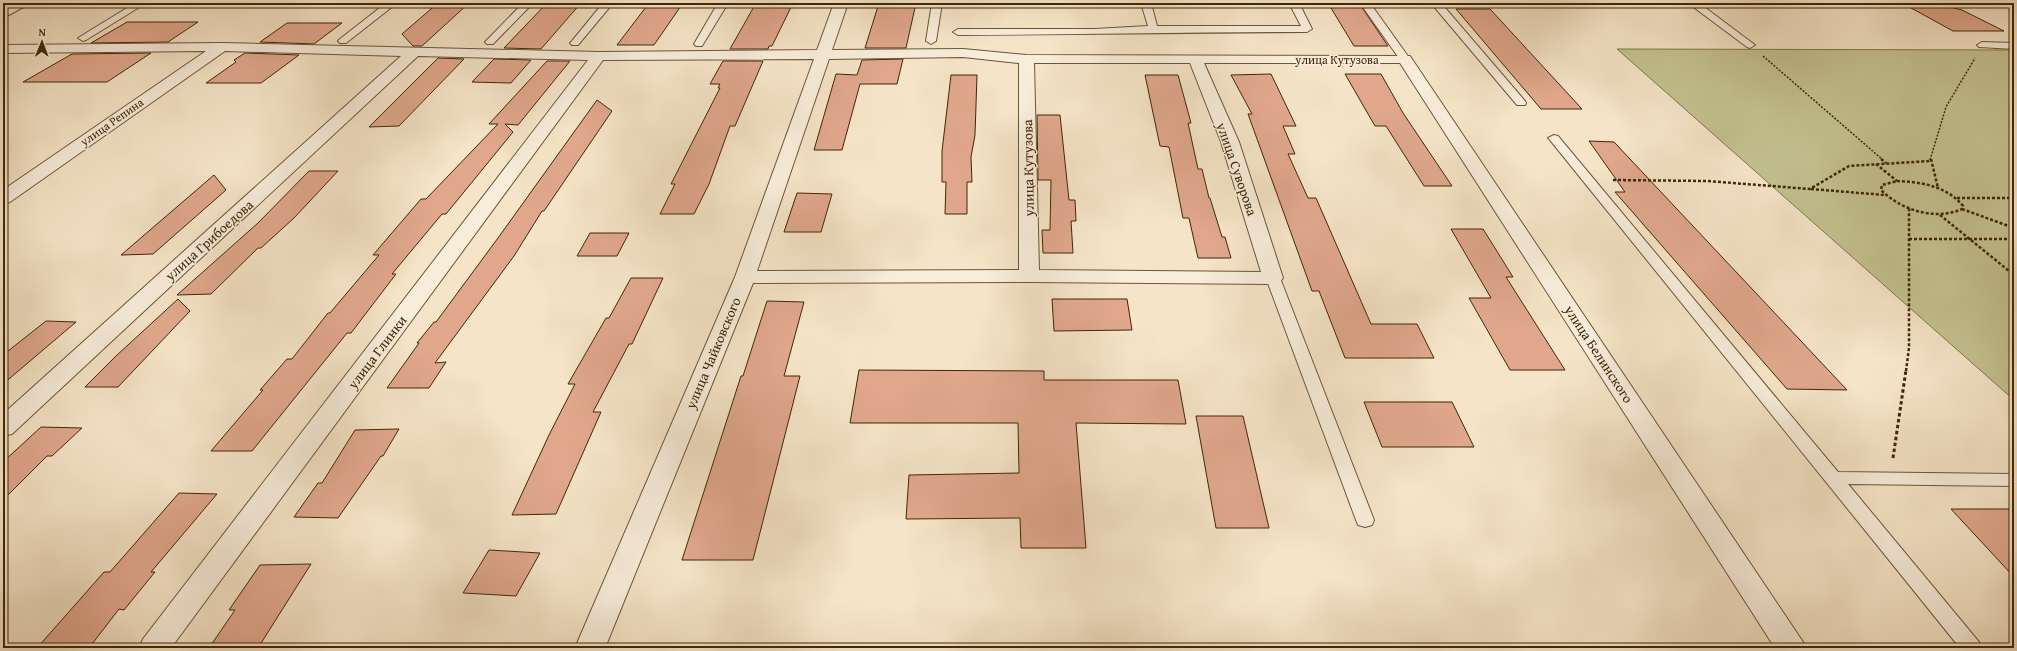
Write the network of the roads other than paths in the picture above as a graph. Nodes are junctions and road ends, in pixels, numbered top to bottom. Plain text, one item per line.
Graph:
1 (26, 3) edge
2 (142, 3) edge
3 (392, 3) edge
4 (528, 3) edge
5 (608, 3) edge
6 (723, 3) edge
7 (841, 3) edge
8 (937, 3) edge
9 (1146, 3) edge
10 (1294, 3) edge
11 (1365, 3) edge
12 (1436, 3) edge
13 (1693, 3) edge
14 (3, 15) edge
15 (1152, 29) junction
16 (958, 32) dead end
17 (83, 38) dead end
18 (343, 41) dead end
19 (931, 41) dead end
20 (490, 42) dead end
21 (575, 44) dead end
22 (699, 44) dead end
23 (1750, 45) road end
24 (1982, 45) road end
25 (2014, 46) edge
26 (222, 47) junction
27 (10, 49) edge
28 (414, 52) junction
29 (822, 53) junction
30 (3, 56) edge
31 (599, 56) junction
32 (1026, 59) junction
33 (1405, 59) junction
34 (1196, 61) junction
35 (1521, 103) dead end
36 (1554, 138) dead end
37 (3, 198) edge
38 (1029, 276) junction
39 (745, 277) junction
40 (1273, 278) junction
41 (3, 428) edge
42 (1833, 478) junction
43 (2014, 480) edge
44 (1365, 520) dead end
45 (154, 648) edge
46 (590, 648) edge
47 (1792, 648) edge
48 (1972, 648) edge

1 - 14 lane
2 - 17 lane
3 - 18 lane
4 - 20 lane
5 - 21 lane
6 - 22 lane
7 - 29 street, улица Чайковского
8 - 19 lane
9 - 15 lane
10 - 15 lane
11 - 33 lane
12 - 35 lane
13 - 23 lane
15 - 16 lane
24 - 25 lane
26 - 27 street, улица Кутузова
26 - 28 street, улица Кутузова
26 - 37 street, улица Репина
27 - 30 street
28 - 31 street, улица Кутузова
28 - 41 street, улица Грибоедова
29 - 31 street, улица Кутузова
29 - 32 street, улица Кутузова
29 - 39 street, улица Чайковского
31 - 45 street, улица Глинки
32 - 34 street, улица Кутузова
32 - 38 street, улица Кутузова
33 - 34 street, улица Кутузова
33 - 47 street, улица Белинского
34 - 40 street, улица Суворова
36 - 42 lane
38 - 39 street
38 - 40 street
39 - 46 street, улица Чайковского
40 - 44 lane
42 - 43 lane
42 - 48 lane

